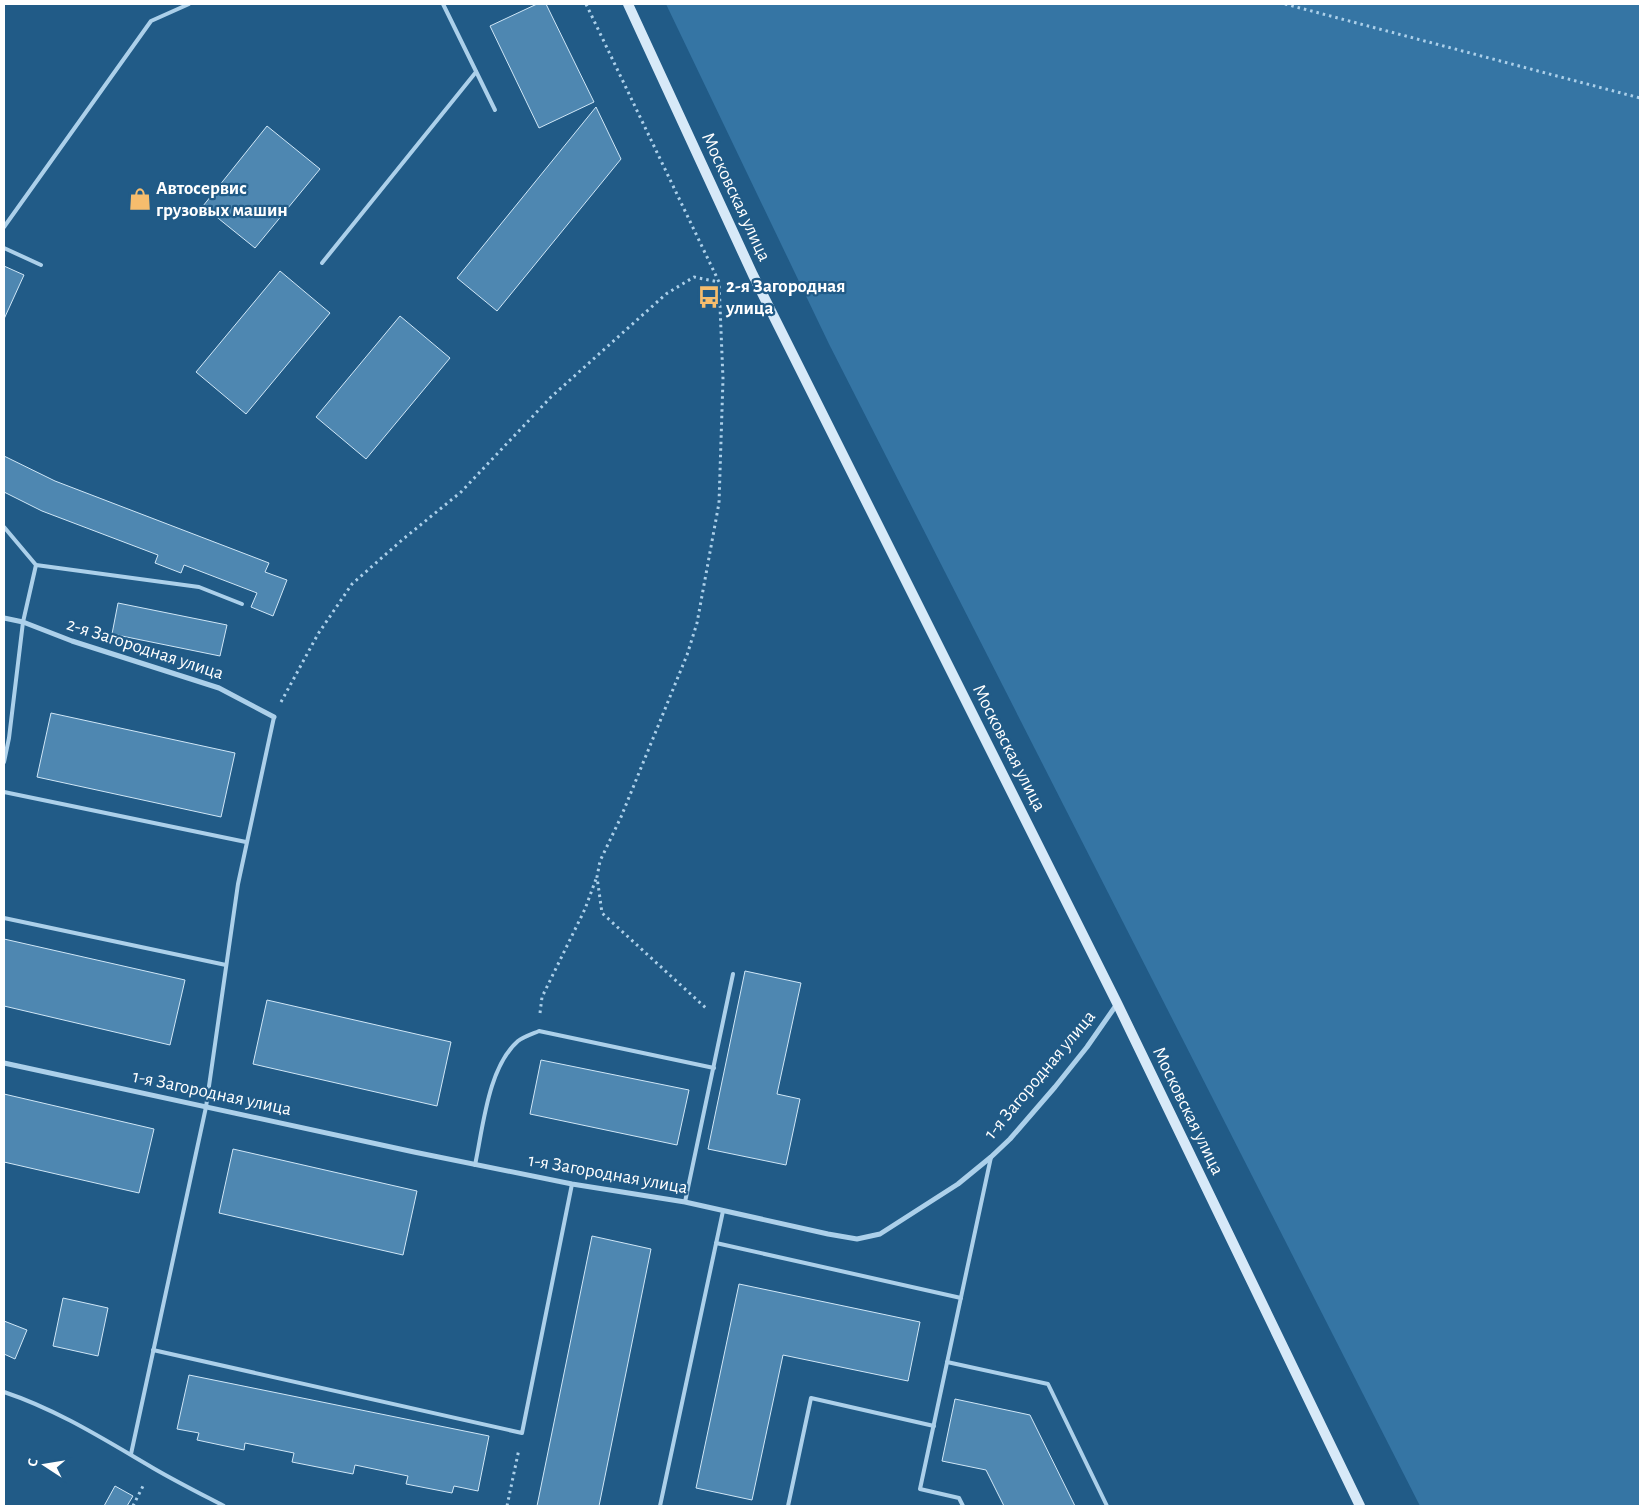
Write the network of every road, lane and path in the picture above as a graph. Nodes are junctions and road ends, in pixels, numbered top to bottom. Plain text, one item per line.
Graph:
1 (189, 4) edge
2 (443, 4) edge
3 (586, 4) edge
4 (628, 4) edge
5 (1285, 4) edge
6 (476, 72) junction
7 (1640, 98) edge
8 (494, 110) dead end
9 (4, 227) edge
10 (4, 248) edge
11 (322, 263) dead end
12 (41, 265) dead end
13 (720, 282) junction
14 (4, 527) edge
15 (36, 565) junction
16 (242, 604) dead end
17 (4, 618) edge
18 (23, 622) junction
19 (274, 717) junction
20 (4, 762) edge
21 (4, 792) edge
22 (246, 842) junction
23 (596, 877) junction
24 (4, 918) edge
25 (226, 965) junction
26 (733, 974) dead end
27 (1117, 1003) junction
28 (723, 1024) junction
29 (539, 1031) junction
30 (4, 1063) edge
31 (714, 1068) junction
32 (206, 1107) junction
33 (991, 1157) junction
34 (475, 1165) junction
35 (572, 1184) junction
36 (685, 1202) junction
37 (723, 1211) junction
38 (716, 1243) junction
39 (961, 1298) junction
40 (153, 1350) junction
41 (947, 1362) junction
42 (4, 1392) edge
43 (934, 1426) junction
44 (522, 1433) junction
45 (131, 1454) junction
46 (153, 1468) junction
47 (133, 1506) edge
48 (224, 1506) edge
49 (507, 1506) edge
50 (660, 1506) edge
51 (788, 1506) edge
52 (963, 1506) edge
53 (1107, 1506) edge
54 (1360, 1506) edge

1 - 9 lane
2 - 6 lane
3 - 13 path
4 - 27 main road, Московская улица
5 - 7 path
6 - 8 lane
6 - 11 lane
10 - 12 lane
13 - 19 path
13 - 23 path
14 - 15 lane
15 - 16 lane
15 - 18 lane
17 - 18 street, 2-я Загородная улица
18 - 19 street, 2-я Загородная улица
18 - 20 lane
19 - 22 lane
21 - 22 lane
22 - 25 lane
23 - 28 path
23 - 29 path
24 - 25 lane
25 - 32 lane
26 - 28 lane
27 - 33 street, 1-я Загородная улица
27 - 54 main road, Московская улица
28 - 31 lane
29 - 31 lane
29 - 34 lane
30 - 32 street, 1-я Загородная улица
31 - 36 lane
32 - 34 street, 1-я Загородная улица
32 - 40 lane
33 - 37 street, 1-я Загородная улица
33 - 39 lane
34 - 35 street, 1-я Загородная улица
35 - 36 street, 1-я Загородная улица
35 - 44 lane
36 - 37 street, 1-я Загородная улица
37 - 38 lane
38 - 39 lane
38 - 50 lane
39 - 41 lane
40 - 44 lane
40 - 45 lane
41 - 43 lane
41 - 53 lane
42 - 45 lane
43 - 51 lane
43 - 52 lane
44 - 49 path
45 - 46 lane
46 - 47 path
46 - 48 lane

